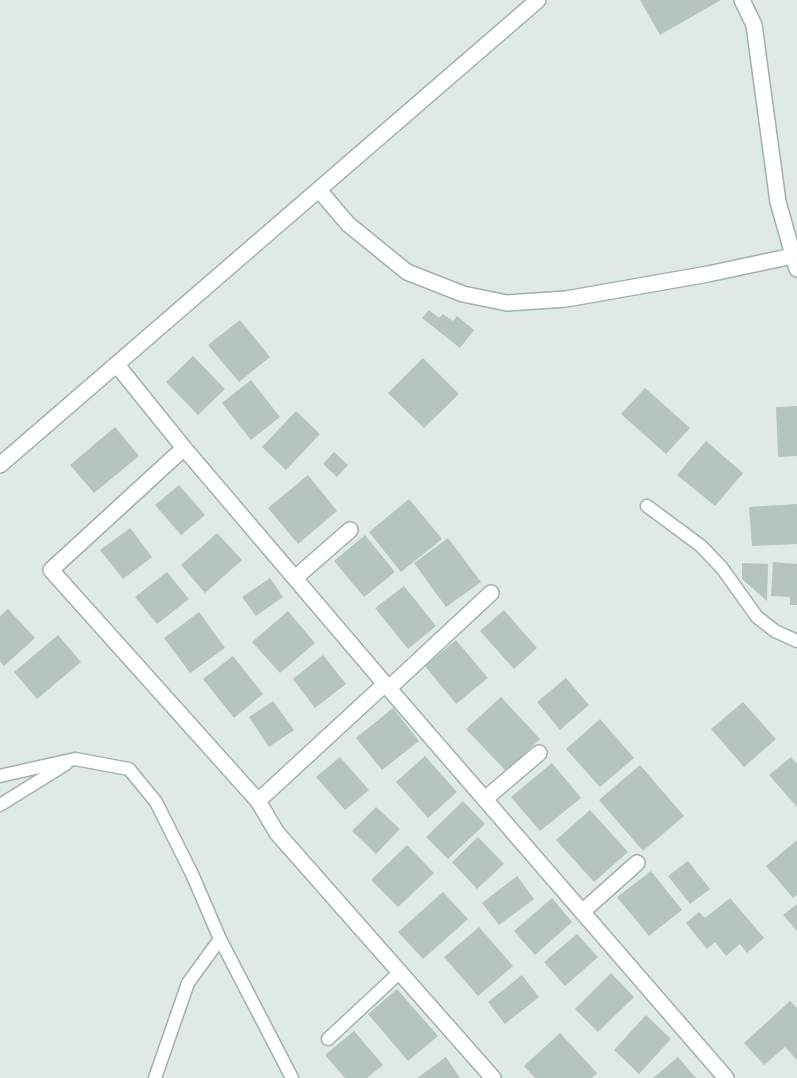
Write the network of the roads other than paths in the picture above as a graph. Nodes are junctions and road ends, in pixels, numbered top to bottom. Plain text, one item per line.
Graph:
1 (538, 0) edge
2 (742, 0) edge
3 (319, 190) junction
4 (796, 260) edge
5 (117, 365) junction
6 (184, 448) junction
7 (0, 465) edge
8 (647, 506) dead end
9 (350, 530) dead end
10 (295, 578) junction
11 (491, 593) dead end
12 (797, 641) edge
13 (387, 686) junction
14 (539, 753) dead end
15 (75, 759) junction
16 (0, 776) edge
17 (485, 799) junction
18 (258, 801) junction
19 (0, 805) edge
20 (637, 863) dead end
21 (582, 912) junction
22 (220, 939) junction
23 (400, 972) junction
24 (328, 1039) dead end
25 (155, 1078) edge
26 (292, 1078) edge
27 (493, 1078) edge
28 (726, 1078) edge

1 - 3 street
2 - 4 street
3 - 4 street
3 - 5 street
5 - 6 street
5 - 7 street
6 - 10 street
6 - 18 street
8 - 12 lane
9 - 10 street
10 - 13 street
11 - 13 street
13 - 17 street
13 - 18 street
14 - 17 street
15 - 16 lane
15 - 19 lane
15 - 22 lane
17 - 21 street
18 - 23 street
20 - 21 street
21 - 28 street
22 - 25 lane
22 - 26 lane
23 - 24 lane
23 - 27 street

